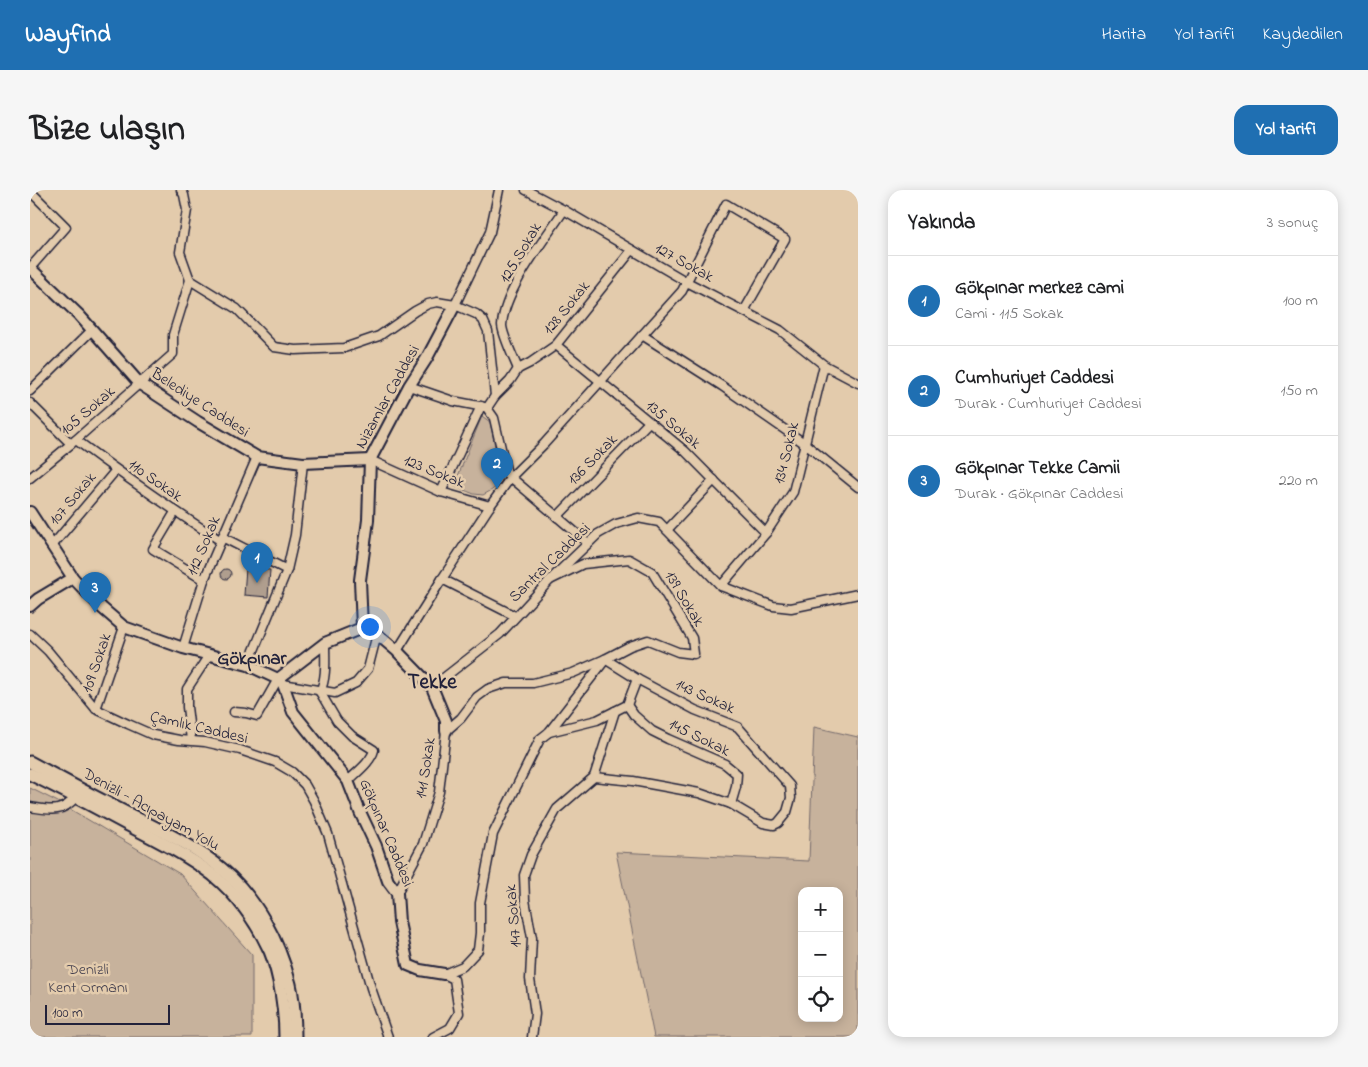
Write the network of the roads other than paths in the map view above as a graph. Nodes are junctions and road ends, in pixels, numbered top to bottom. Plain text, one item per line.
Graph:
1 (181, 190) edge
2 (499, 190) edge
3 (526, 190) edge
4 (30, 191) edge
5 (564, 210) junction
6 (632, 250) junction
7 (30, 268) edge
8 (190, 280) junction
9 (687, 282) junction
10 (456, 305) junction
11 (744, 312) junction
12 (92, 330) junction
13 (642, 335) junction
14 (556, 345) junction
15 (824, 365) junction
16 (518, 369) junction
17 (600, 380) junction
18 (858, 383) edge
19 (140, 384) junction
20 (409, 386) junction
21 (30, 391) edge
22 (495, 396) junction
23 (30, 404) edge
24 (484, 407) junction
25 (649, 422) junction
26 (73, 442) junction
27 (804, 443) junction
28 (257, 457) junction
29 (370, 460) junction
30 (303, 463) junction
31 (116, 470) junction
32 (30, 478) edge
33 (511, 478) junction
34 (714, 480) junction
35 (858, 487) edge
36 (441, 492) junction
37 (490, 506) junction
38 (30, 512) edge
39 (175, 512) junction
40 (557, 517) junction
41 (667, 530) junction
42 (766, 533) junction
43 (221, 539) junction
44 (588, 543) junction
45 (52, 546) junction
46 (287, 570) junction
47 (73, 578) junction
48 (442, 579) junction
49 (204, 580) junction
50 (550, 580) junction
51 (721, 586) junction
52 (858, 594) edge
53 (30, 606) edge
54 (515, 616) junction
55 (124, 627) junction
56 (362, 628) junction
57 (30, 634) edge
58 (377, 634) junction
59 (325, 643) junction
60 (183, 648) junction
61 (397, 651) junction
62 (209, 655) junction
63 (606, 659) junction
64 (248, 665) junction
65 (637, 679) junction
66 (280, 682) junction
67 (432, 687) junction
68 (320, 692) junction
69 (627, 705) junction
70 (96, 709) junction
71 (615, 711) junction
72 (234, 712) dead end
73 (446, 731) junction
74 (549, 732) junction
75 (191, 740) junction
76 (30, 762) edge
77 (30, 774) edge
78 (594, 777) junction
79 (348, 781) junction
80 (76, 798) junction
81 (731, 804) junction
82 (30, 807) edge
83 (397, 893) junction
84 (444, 974) junction
85 (285, 1037) edge
86 (295, 1037) edge
87 (388, 1037) edge
88 (433, 1037) edge
89 (532, 1037) edge

1 - 8 street
2 - 10 street
3 - 5 street, 127 Sokak
4 - 7 street
5 - 6 street, 127 Sokak
5 - 16 street, 125 Sokak
6 - 9 street, 127 Sokak
6 - 14 street, 128 Sokak
7 - 12 street, Belediye Caddesi
8 - 10 street
8 - 19 street, 105 Sokak
9 - 11 street, 127 Sokak
9 - 11 street
9 - 13 street
10 - 20 street, Nizamlar Caddesi
10 - 22 street
11 - 15 street, 127 Sokak
12 - 19 street, Belediye Caddesi
12 - 21 street
13 - 17 street
13 - 27 street
14 - 16 street, 128 Sokak
14 - 17 street, 135 Sokak
15 - 18 street, 127 Sokak
15 - 27 street, 134 Sokak
16 - 22 street, 128 Sokak
17 - 25 street, 135 Sokak
17 - 33 street
19 - 26 street, 105 Sokak
19 - 28 street, Belediye Caddesi
20 - 24 street
20 - 29 street, Nizamlar Caddesi
22 - 24 street, 128 Sokak
23 - 26 street, 110 Sokak
24 - 33 street
24 - 36 street, 128 Sokak
25 - 34 street, 135 Sokak
25 - 40 street, 136 Sokak
26 - 31 street, 110 Sokak
26 - 32 street, 105 Sokak
27 - 35 street
27 - 42 street, 134 Sokak
28 - 30 street, Belediye Caddesi
28 - 43 street, 112 Sokak
29 - 30 street, Belediye Caddesi
29 - 36 street, 123 Sokak
29 - 56 street, Nizamlar Caddesi
30 - 46 street
31 - 39 street, 110 Sokak
31 - 45 street, 107 Sokak
33 - 37 street
33 - 40 street
34 - 41 street
34 - 42 street, 135 Sokak
36 - 37 street, 123 Sokak
37 - 48 street
38 - 45 street
39 - 43 street, 110 Sokak
39 - 49 street
40 - 44 street
41 - 44 street, Santral Caddesi
41 - 51 street, Santral Caddesi
42 - 51 street, 134 Sokak
43 - 46 street, 110 Sokak
43 - 49 street, 112 Sokak
44 - 50 street, Santral Caddesi
45 - 47 street
46 - 64 street
47 - 53 street
47 - 55 street
48 - 54 street
48 - 61 street
49 - 60 street, 112 Sokak
50 - 54 street, Santral Caddesi
50 - 63 street, 139 Sokak
51 - 52 street, Santral Caddesi
54 - 67 street, Santral Caddesi
55 - 60 street
55 - 70 street, 109 Sokak
56 - 58 street
56 - 59 street
57 - 70 street, Çamlık Caddesi
58 - 61 street
58 - 68 street
59 - 66 street
59 - 68 street
60 - 62 street
61 - 67 street
62 - 64 street
62 - 75 street
63 - 65 street, 143 Sokak
63 - 73 street, 141 Sokak
63 - 74 street
64 - 66 street
65 - 69 street
65 - 81 street, 143 Sokak
66 - 68 street
66 - 72 street
66 - 79 street, Gökpınar Caddesi
67 - 73 street
68 - 79 street
69 - 71 street
69 - 81 street, 145 Sokak
70 - 75 street, Çamlık Caddesi
71 - 74 street
71 - 78 street
73 - 83 street, 141 Sokak
74 - 84 street
75 - 87 street, Çamlık Caddesi
76 - 86 main road, Denizli - Acıpayam Yolu
77 - 80 main road, Denizli - Acıpayam Yolu
78 - 81 street
78 - 89 street, 147 Sokak
79 - 83 street, Gökpınar Caddesi
80 - 82 street
80 - 85 main road, Denizli - Acıpayam Yolu
83 - 84 street, Gökpınar Caddesi
84 - 88 street

